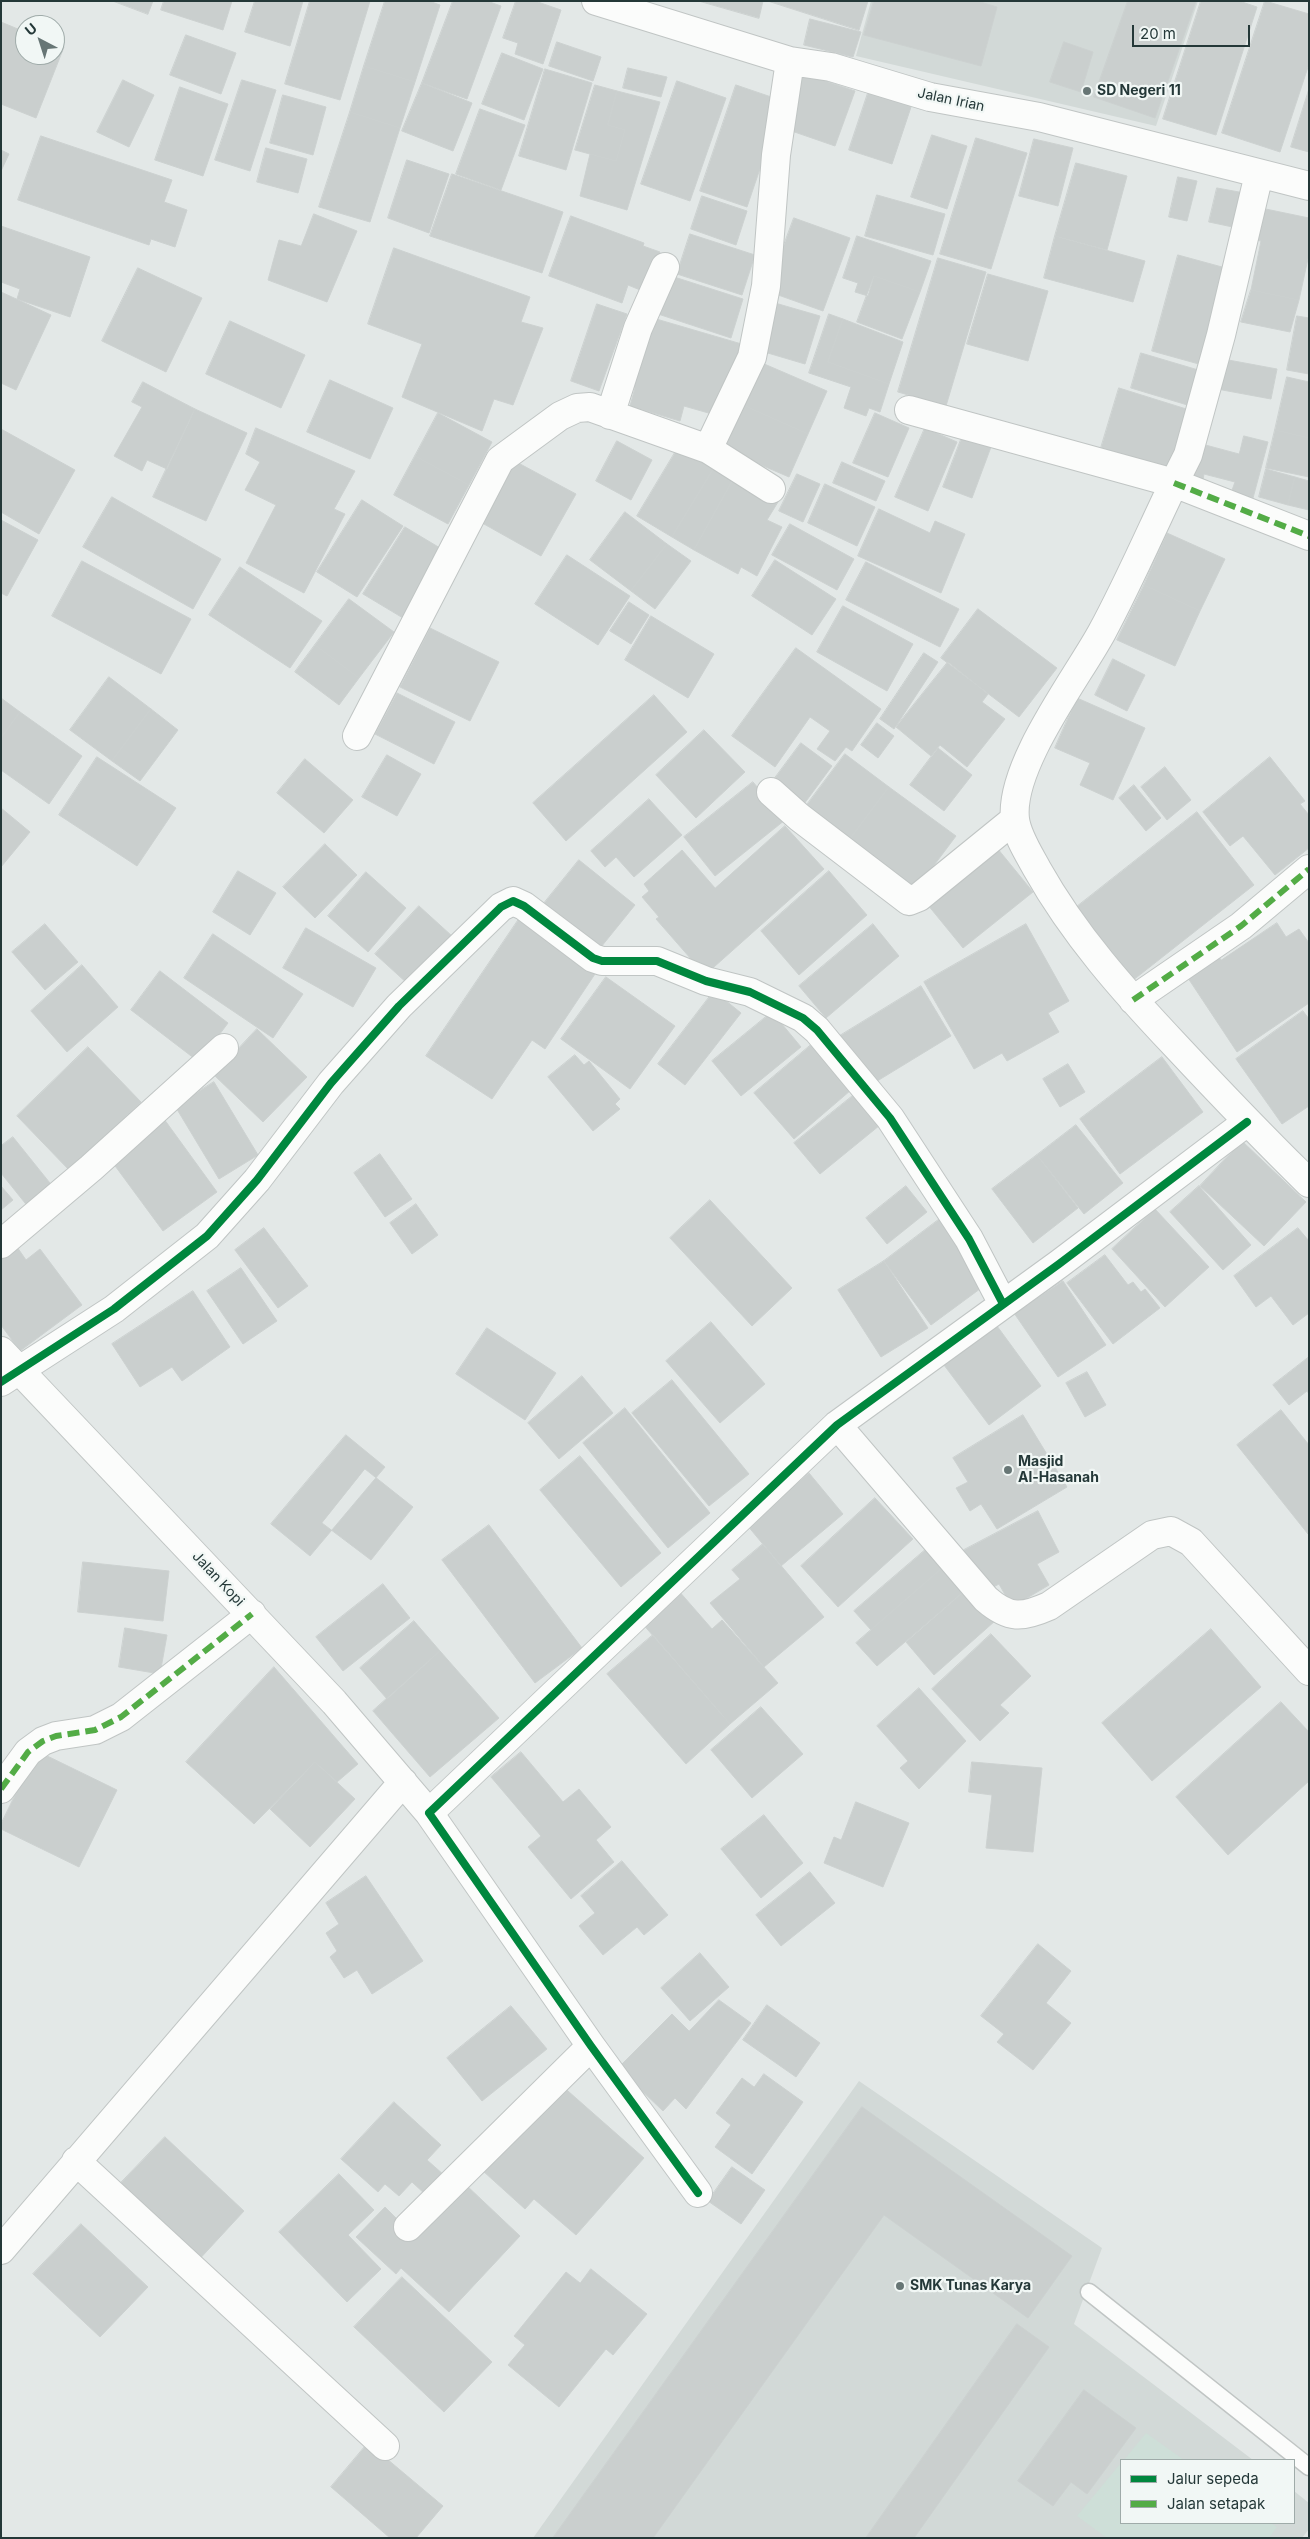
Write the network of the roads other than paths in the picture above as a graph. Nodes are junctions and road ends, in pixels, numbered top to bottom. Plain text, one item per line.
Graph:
1 (596, 1) edge
2 (790, 61) junction
3 (1259, 174) junction
4 (1309, 186) edge
5 (664, 267) dead end
6 (909, 410) dead end
7 (610, 415) junction
8 (708, 449) junction
9 (1174, 483) junction
10 (771, 489) dead end
11 (1309, 536) edge
12 (357, 736) dead end
13 (771, 792) dead end
14 (1015, 819) junction
15 (1309, 869) edge
16 (1133, 1000) junction
17 (224, 1048) dead end
18 (1248, 1122) junction
19 (1309, 1183) edge
20 (1, 1244) edge
21 (1003, 1304) junction
22 (7, 1368) edge
23 (837, 1425) junction
24 (252, 1614) junction
25 (1309, 1671) edge
26 (403, 1782) junction
27 (1, 1789) edge
28 (430, 1813) junction
29 (591, 2046) junction
30 (76, 2161) junction
31 (698, 2193) dead end
32 (408, 2227) dead end
33 (1, 2250) edge
34 (1089, 2292) dead end
35 (385, 2446) dead end
36 (1309, 2467) edge

1 - 2 street, Jalan Irian
2 - 3 street, Jalan Irian
2 - 8 street
3 - 4 street, Jalan Irian
3 - 9 street
5 - 7 street
6 - 9 street
7 - 8 street
7 - 12 street
8 - 10 street
9 - 11 street
9 - 14 street
13 - 14 street
14 - 16 street
15 - 16 street
16 - 18 street
17 - 20 street
18 - 19 street
18 - 21 street
21 - 22 street
21 - 23 street
22 - 24 street, Jalan Kopi
23 - 25 street
23 - 28 street
24 - 26 street, Jalan Kopi
24 - 27 street
26 - 28 street, Jalan Kopi
26 - 30 street
28 - 29 street, Jalan Kopi
29 - 31 street, Jalan Kopi
29 - 32 street
30 - 33 street
30 - 35 street
34 - 36 lane

